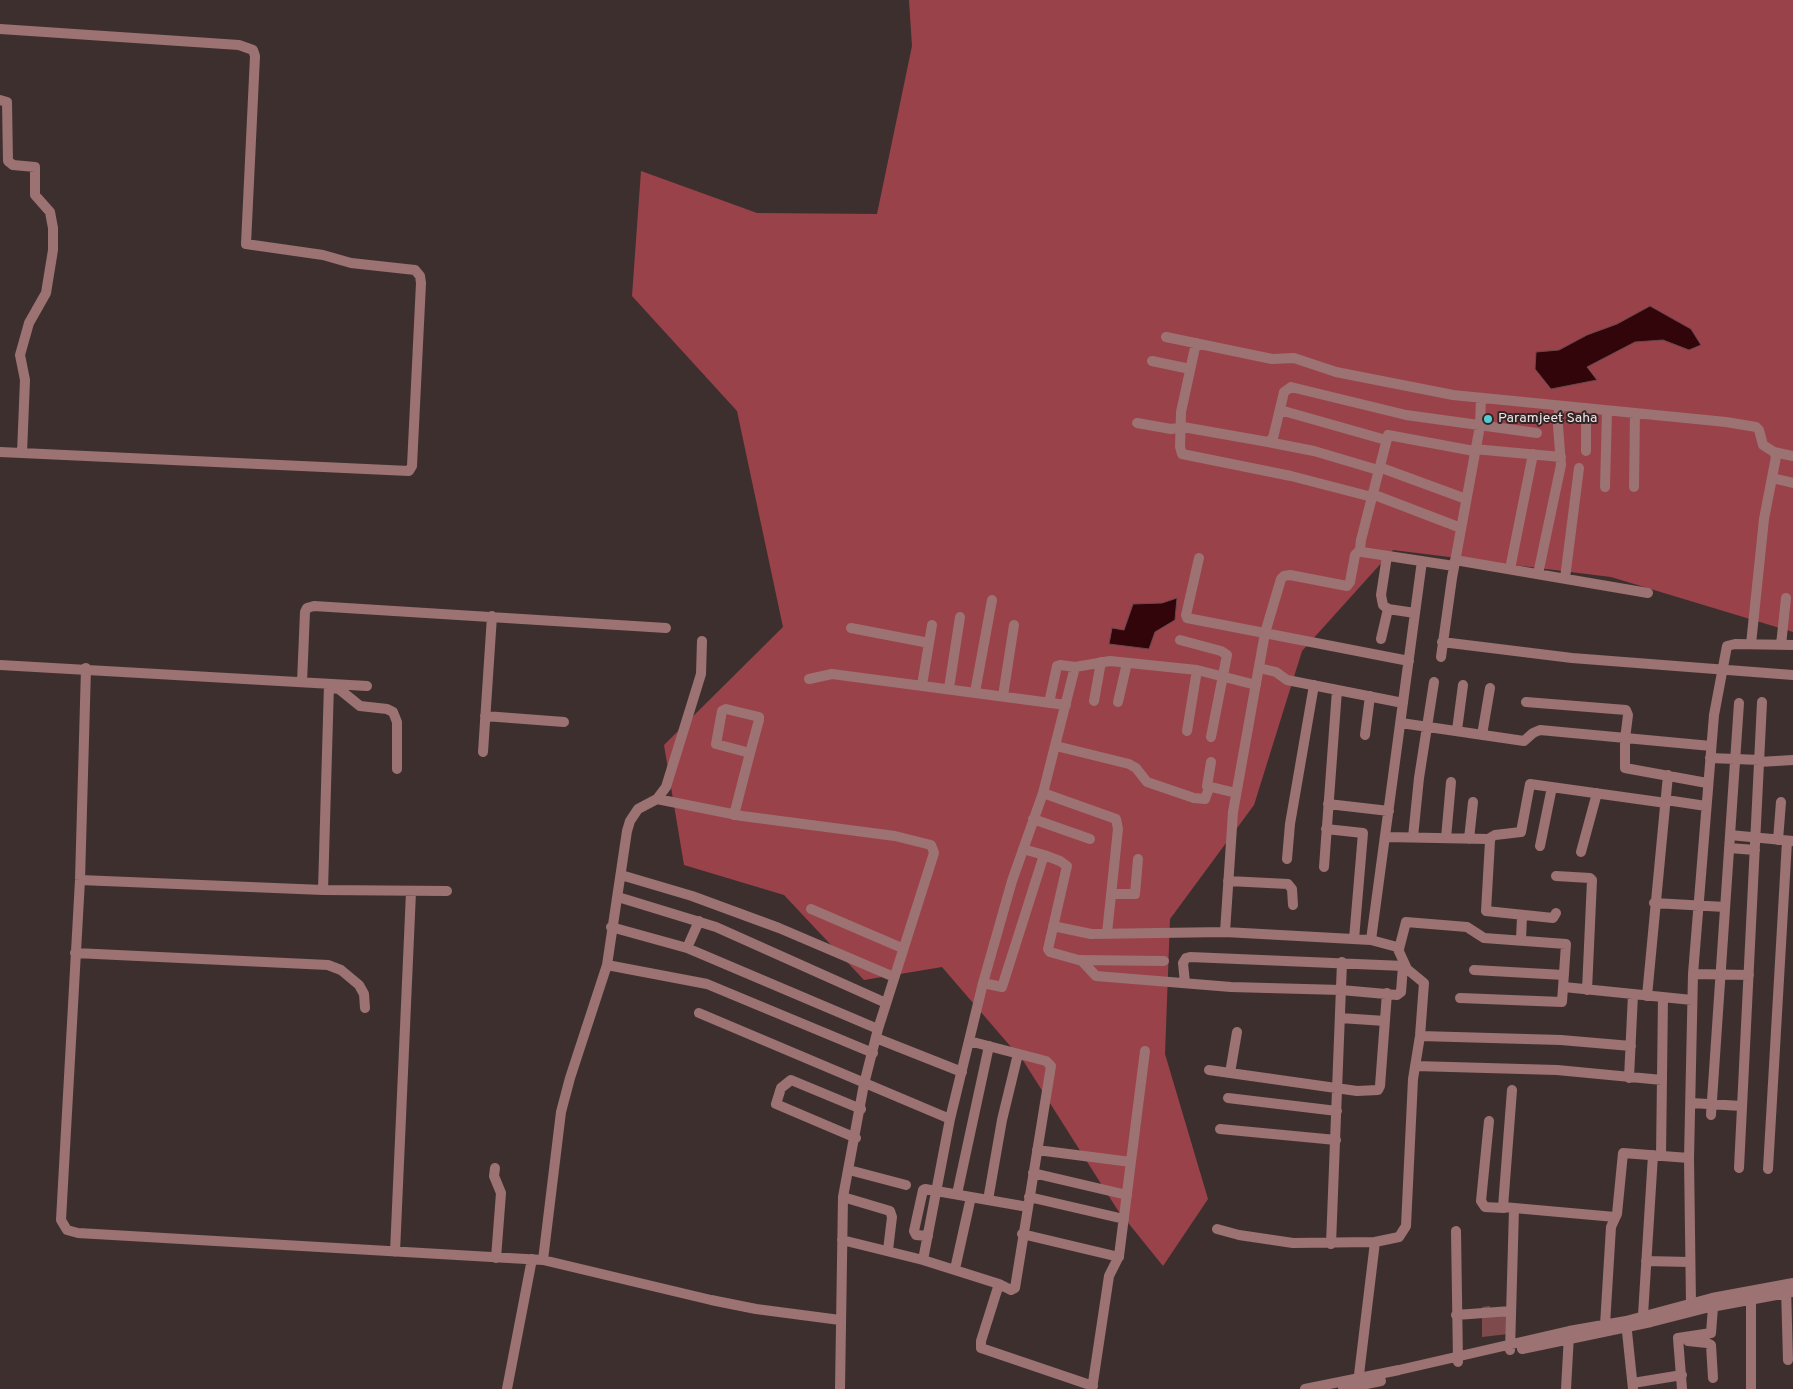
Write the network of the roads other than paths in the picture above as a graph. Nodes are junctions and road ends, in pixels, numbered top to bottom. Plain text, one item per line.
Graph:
1 (0, 29) edge
2 (0, 100) edge
3 (1166, 337) dead end
4 (1196, 343) junction
5 (1152, 361) dead end
6 (1190, 369) junction
7 (1481, 398) junction
8 (1559, 406) junction
9 (1586, 409) junction
10 (1280, 410) junction
11 (1607, 411) junction
12 (1635, 414) junction
13 (1137, 423) dead end
14 (1480, 426) junction
15 (1180, 427) junction
16 (1537, 433) dead end
17 (1386, 440) junction
18 (1268, 442) junction
19 (1474, 450) junction
20 (1586, 451) dead end
21 (0, 452) edge
22 (22, 452) junction
23 (1774, 452) junction
24 (1533, 454) junction
25 (1793, 456) edge
26 (1561, 457) junction
27 (1379, 468) junction
28 (1579, 468) dead end
29 (1772, 478) junction
30 (1793, 483) edge
31 (1605, 487) dead end
32 (1634, 487) dead end
33 (1372, 495) junction
34 (1466, 499) junction
35 (1460, 528) junction
36 (1360, 550) junction
37 (1387, 556) junction
38 (1199, 558) dead end
39 (1422, 561) junction
40 (1454, 563) junction
41 (1510, 569) junction
42 (1538, 574) junction
43 (1565, 578) junction
44 (1648, 592) dead end
45 (1786, 598) dead end
46 (992, 600) dead end
47 (1388, 609) junction
48 (1416, 612) junction
49 (492, 616) junction
50 (960, 616) dead end
51 (932, 625) dead end
52 (1014, 625) dead end
53 (666, 628) dead end
54 (851, 628) dead end
55 (1265, 633) junction
56 (1381, 639) dead end
57 (702, 640) dead end
58 (1180, 640) dead end
59 (929, 642) junction
60 (1442, 642) junction
61 (1751, 644) junction
62 (1782, 645) junction
63 (1793, 645) edge
64 (1441, 657) dead end
65 (1409, 661) junction
66 (1102, 662) junction
67 (1127, 663) junction
68 (0, 665) edge
69 (1075, 667) junction
70 (86, 668) junction
71 (1259, 668) junction
72 (1197, 670) junction
73 (1722, 670) junction
74 (1793, 675) edge
75 (1224, 677) junction
76 (809, 679) dead end
77 (302, 682) junction
78 (1434, 682) dead end
79 (1256, 684) junction
80 (922, 685) junction
81 (1314, 685) junction
82 (1463, 685) dead end
83 (329, 686) junction
84 (367, 686) dead end
85 (949, 688) junction
86 (1490, 688) dead end
87 (1338, 690) junction
88 (975, 692) junction
89 (1002, 696) junction
90 (1370, 696) junction
91 (1094, 701) dead end
92 (1118, 702) dead end
93 (1526, 702) dead end
94 (1739, 702) dead end
95 (1762, 702) dead end
96 (1049, 703) junction
97 (1403, 703) junction
98 (1066, 705) junction
99 (485, 716) junction
100 (564, 722) dead end
101 (1401, 723) junction
102 (1428, 726) junction
103 (1457, 730) junction
104 (1187, 732) dead end
105 (1365, 735) dead end
106 (1482, 735) junction
107 (1211, 737) dead end
108 (1625, 739) junction
109 (1056, 746) junction
110 (1711, 746) junction
111 (483, 752) dead end
112 (750, 753) junction
113 (1710, 758) junction
114 (1735, 759) junction
115 (1793, 760) edge
116 (1760, 761) junction
117 (1211, 762) dead end
118 (397, 769) dead end
119 (1668, 775) junction
120 (1451, 782) dead end
121 (1707, 782) junction
122 (1552, 787) junction
123 (1210, 788) junction
124 (1597, 793) junction
125 (1043, 794) junction
126 (1236, 794) junction
127 (657, 798) junction
128 (1473, 802) dead end
129 (1666, 802) junction
130 (1781, 802) dead end
131 (1328, 804) junction
132 (1706, 806) junction
133 (1389, 810) junction
134 (734, 815) junction
135 (1033, 819) junction
136 (1326, 829) junction
137 (1730, 835) junction
138 (1386, 836) junction
139 (1413, 837) junction
140 (1446, 838) junction
141 (1469, 838) junction
142 (1756, 838) junction
143 (1488, 839) junction
144 (1090, 840) dead end
145 (1786, 841) edge
146 (1540, 846) dead end
147 (1729, 848) junction
148 (1023, 849) junction
149 (1755, 850) junction
150 (1581, 852) dead end
151 (1044, 855) junction
152 (1138, 859) dead end
153 (1287, 859) dead end
154 (1324, 867) dead end
155 (622, 875) junction
156 (1556, 876) dead end
157 (80, 880) junction
158 (1228, 881) junction
159 (323, 890) junction
160 (447, 891) dead end
161 (410, 892) junction
162 (1111, 894) junction
163 (618, 897) junction
164 (1654, 903) junction
165 (1292, 905) dead end
166 (1697, 906) junction
167 (1725, 907) junction
168 (811, 908) dead end
169 (1556, 913) dead end
170 (1522, 916) junction
171 (699, 921) junction
172 (1052, 926) junction
173 (611, 928) junction
174 (1225, 932) junction
175 (1107, 933) junction
176 (1354, 939) junction
177 (1371, 940) junction
178 (1521, 940) junction
179 (687, 948) junction
180 (902, 948) junction
181 (1399, 949) junction
182 (75, 953) junction
183 (1080, 960) junction
184 (1164, 961) dead end
185 (1342, 962) junction
186 (607, 965) junction
187 (1404, 966) junction
188 (1474, 970) dead end
189 (1693, 974) junction
190 (1720, 974) junction
191 (1564, 975) junction
192 (1749, 975) junction
193 (894, 977) junction
194 (983, 983) junction
195 (1185, 983) junction
196 (1564, 987) junction
197 (1341, 990) junction
198 (1587, 990) junction
199 (1387, 993) junction
200 (1633, 994) junction
201 (1647, 996) junction
202 (1663, 997) junction
203 (1460, 998) dead end
204 (1692, 1000) junction
205 (886, 1003) junction
206 (365, 1008) dead end
207 (699, 1012) dead end
208 (1340, 1018) junction
209 (1385, 1021) junction
210 (1237, 1032) dead end
211 (877, 1033) junction
212 (1420, 1036) junction
213 (969, 1041) junction
214 (989, 1046) junction
215 (1631, 1046) junction
216 (1145, 1051) dead end
217 (873, 1053) junction
218 (1018, 1054) junction
219 (1414, 1066) junction
220 (1209, 1070) dead end
221 (962, 1072) junction
222 (1230, 1073) junction
223 (1629, 1078) junction
224 (1662, 1080) junction
225 (864, 1084) junction
226 (1338, 1088) junction
227 (1512, 1090) dead end
228 (1228, 1098) dead end
229 (1691, 1103) junction
230 (1742, 1106) junction
231 (861, 1109) junction
232 (1711, 1109) junction
233 (1337, 1111) junction
234 (950, 1119) junction
235 (1489, 1121) dead end
236 (1220, 1129) dead end
237 (856, 1138) junction
238 (1336, 1140) junction
239 (1037, 1150) junction
240 (1657, 1155) junction
241 (1689, 1158) junction
242 (1131, 1162) junction
243 (495, 1168) dead end
244 (1739, 1168) dead end
245 (1768, 1169) dead end
246 (849, 1170) junction
247 (1033, 1173) junction
248 (906, 1185) dead end
249 (936, 1191) junction
250 (957, 1194) junction
251 (1127, 1194) junction
252 (843, 1197) junction
253 (971, 1197) junction
254 (988, 1200) junction
255 (1028, 1202) junction
256 (1509, 1208) junction
257 (1615, 1217) junction
258 (1124, 1219) junction
259 (1217, 1229) dead end
260 (1456, 1231) dead end
261 (1022, 1234) junction
262 (928, 1236) junction
263 (842, 1240) junction
264 (1374, 1242) junction
265 (1331, 1244) junction
266 (888, 1250) junction
267 (395, 1252) junction
268 (496, 1258) junction
269 (1118, 1258) junction
270 (538, 1260) junction
271 (923, 1260) junction
272 (1646, 1261) junction
273 (1690, 1262) junction
274 (955, 1269) junction
275 (999, 1284) junction
276 (1789, 1288) edge
277 (1751, 1296) junction
278 (1691, 1304) junction
279 (1713, 1307) junction
280 (1511, 1311) junction
281 (1456, 1315) junction
282 (1643, 1315) junction
283 (840, 1320) junction
284 (1626, 1324) junction
285 (1605, 1325) junction
286 (1569, 1335) junction
287 (1680, 1344) junction
288 (1510, 1348) junction
289 (1458, 1360) junction
290 (1788, 1360) dead end
291 (1682, 1375) junction
292 (1712, 1378) dead end
293 (1358, 1382) junction
294 (1383, 1385) edge
295 (1633, 1386) edge
296 (1093, 1387) edge
297 (507, 1389) edge
298 (840, 1389) edge
299 (1305, 1389) edge
300 (1343, 1389) edge
301 (1566, 1389) edge
302 (1682, 1389) edge
303 (1751, 1389) edge

1 - 22 street
2 - 22 street
3 - 4 street
4 - 6 street
4 - 7 street
5 - 6 street
6 - 15 street
7 - 8 street
7 - 14 street
8 - 9 street
8 - 26 street
9 - 11 street
9 - 20 street
10 - 14 street
10 - 17 street
10 - 18 street
11 - 12 street
11 - 31 street
12 - 23 street
12 - 32 street
13 - 15 street
14 - 16 street
14 - 19 street
15 - 18 street
15 - 33 street
17 - 19 street
17 - 27 street
18 - 27 street
19 - 24 street
19 - 34 street
21 - 22 street
23 - 25 street
23 - 29 street
24 - 26 street
24 - 41 street
26 - 42 street
27 - 33 street
27 - 34 street
28 - 43 street
29 - 30 street
29 - 61 street
33 - 35 street
33 - 36 street
34 - 35 street
35 - 40 street
36 - 37 street
36 - 55 street
37 - 39 street
37 - 47 street
38 - 55 street
39 - 40 street
39 - 48 street
40 - 41 street
40 - 60 street
41 - 42 street
42 - 43 street
43 - 44 street
45 - 62 street
46 - 88 street
47 - 48 street
47 - 56 street
48 - 65 street
49 - 53 street
49 - 77 street
49 - 99 street
50 - 85 street
51 - 59 street
52 - 89 street
54 - 59 street
55 - 65 street
55 - 71 street
57 - 127 street
58 - 75 street
59 - 80 street
60 - 64 street
60 - 73 street
61 - 62 street
61 - 73 street
62 - 63 street
65 - 97 street
66 - 67 street
66 - 69 street
66 - 91 street
67 - 72 street
67 - 92 street
68 - 70 street
69 - 96 street
69 - 98 street
70 - 77 street
70 - 157 street
71 - 79 street
71 - 81 street
72 - 75 street
72 - 104 street
73 - 74 street
73 - 110 street
75 - 79 street
75 - 107 street
76 - 80 street
77 - 83 street
78 - 102 street
79 - 126 street
80 - 85 street
81 - 87 street
81 - 153 street
82 - 103 street
83 - 84 street
83 - 118 street
83 - 159 street
85 - 88 street
86 - 106 street
87 - 90 street
87 - 131 street
88 - 89 street
89 - 96 street
90 - 97 street
90 - 105 street
93 - 108 street
94 - 114 street
95 - 116 street
96 - 98 street
97 - 101 street
98 - 109 street
99 - 100 street
99 - 111 street
101 - 102 street
101 - 133 street
102 - 103 street
102 - 139 street
103 - 106 street
106 - 108 street
108 - 110 street
108 - 119 street
109 - 123 street
109 - 125 street
110 - 113 street
112 - 112 street
112 - 134 street
113 - 114 street
113 - 121 street
114 - 116 street
114 - 137 street
115 - 116 street
116 - 142 street
117 - 123 street
119 - 121 street
119 - 129 street
120 - 140 street
121 - 132 street
122 - 124 street
122 - 143 street
122 - 146 street
123 - 126 street
124 - 129 street
124 - 150 street
125 - 135 street
125 - 162 street
126 - 158 street
127 - 134 street
127 - 155 street
128 - 141 street
129 - 132 street
129 - 164 street
130 - 145 street
131 - 133 street
131 - 136 street
132 - 166 street
133 - 138 street
134 - 180 street
135 - 144 street
135 - 148 street
136 - 154 street
136 - 176 street
137 - 142 street
137 - 147 street
138 - 139 street
138 - 177 street
139 - 140 street
140 - 141 street
141 - 143 street
142 - 145 street
142 - 149 street
143 - 170 street
145 - 245 street
147 - 149 street
147 - 167 street
148 - 151 street
148 - 194 street
149 - 192 street
151 - 172 street
151 - 194 street
152 - 162 street
155 - 163 street
155 - 193 street
156 - 198 street
157 - 159 street
157 - 182 street
158 - 165 street
158 - 174 street
159 - 161 street
160 - 161 street
161 - 267 street
162 - 175 street
163 - 171 street
163 - 173 street
164 - 166 street
164 - 201 street
166 - 167 street
166 - 189 street
167 - 190 street
168 - 180 street
169 - 170 street
170 - 178 street
171 - 179 street
171 - 205 street
172 - 175 street
172 - 183 street
173 - 179 street
173 - 186 street
174 - 175 street
174 - 176 street
176 - 177 street
177 - 181 street
178 - 181 street
178 - 191 street
179 - 211 street
180 - 193 street
181 - 187 street
182 - 206 street
182 - 267 street
183 - 184 street
183 - 195 street
185 - 187 street
185 - 195 street
185 - 197 street
186 - 217 street
186 - 270 street
187 - 199 street
187 - 212 street
188 - 191 street
189 - 190 street
189 - 204 street
190 - 192 street
190 - 232 street
191 - 196 street
192 - 230 street
193 - 205 street
194 - 213 street
195 - 197 street
196 - 198 street
196 - 203 street
197 - 199 street
197 - 208 street
198 - 200 street
199 - 209 street
200 - 201 street
200 - 215 street
201 - 202 street
202 - 204 street
202 - 224 street
204 - 229 street
205 - 211 street
207 - 225 street
208 - 209 street
208 - 226 street
209 - 226 street
210 - 222 street
211 - 217 street
211 - 221 street
212 - 215 street
212 - 219 street
213 - 214 street
213 - 221 street
214 - 218 street
214 - 250 street
215 - 223 street
216 - 242 street
217 - 225 street
218 - 239 street
218 - 254 street
219 - 223 street
219 - 264 street
220 - 222 street
221 - 234 street
222 - 226 street
223 - 224 street
224 - 240 street
225 - 231 street
225 - 234 street
226 - 233 street
227 - 256 street
228 - 233 street
229 - 232 street
229 - 241 street
230 - 232 street
230 - 244 street
231 - 237 street
231 - 237 street
233 - 238 street
234 - 249 street
235 - 256 street
236 - 238 street
237 - 246 street
238 - 265 street
239 - 242 street
239 - 247 street
240 - 241 street
240 - 257 street
240 - 272 street
241 - 273 street
242 - 251 street
243 - 268 street
246 - 248 street
246 - 252 street
247 - 251 street
247 - 255 street
249 - 250 street
249 - 262 street
249 - 262 street
250 - 253 street
251 - 258 street
252 - 263 street
252 - 266 street
253 - 254 street
253 - 274 street
254 - 255 street
255 - 258 street
255 - 261 street
256 - 257 street
256 - 280 street
257 - 285 street
258 - 269 street
259 - 265 street
260 - 281 street
261 - 269 street
261 - 275 street
262 - 271 street
263 - 266 street
263 - 283 street
264 - 265 street
264 - 293 street
266 - 271 street
267 - 268 street
268 - 270 street
269 - 296 street
270 - 283 street
270 - 297 street
271 - 274 street
272 - 273 street
272 - 282 street
273 - 278 street
274 - 275 street
275 - 296 street
276 - 277 street
276 - 290 street
277 - 278 street
277 - 279 street
277 - 303 street
278 - 282 street
279 - 284 street
279 - 287 street
280 - 281 street
280 - 288 street
281 - 289 street
282 - 284 street
283 - 298 street
284 - 285 street
284 - 286 street
284 - 295 street
285 - 286 street
286 - 288 street
286 - 301 street
287 - 291 street
287 - 292 street
288 - 289 street
289 - 293 street
289 - 294 street
291 - 295 street
291 - 302 street
293 - 294 street
293 - 299 street
293 - 300 street

